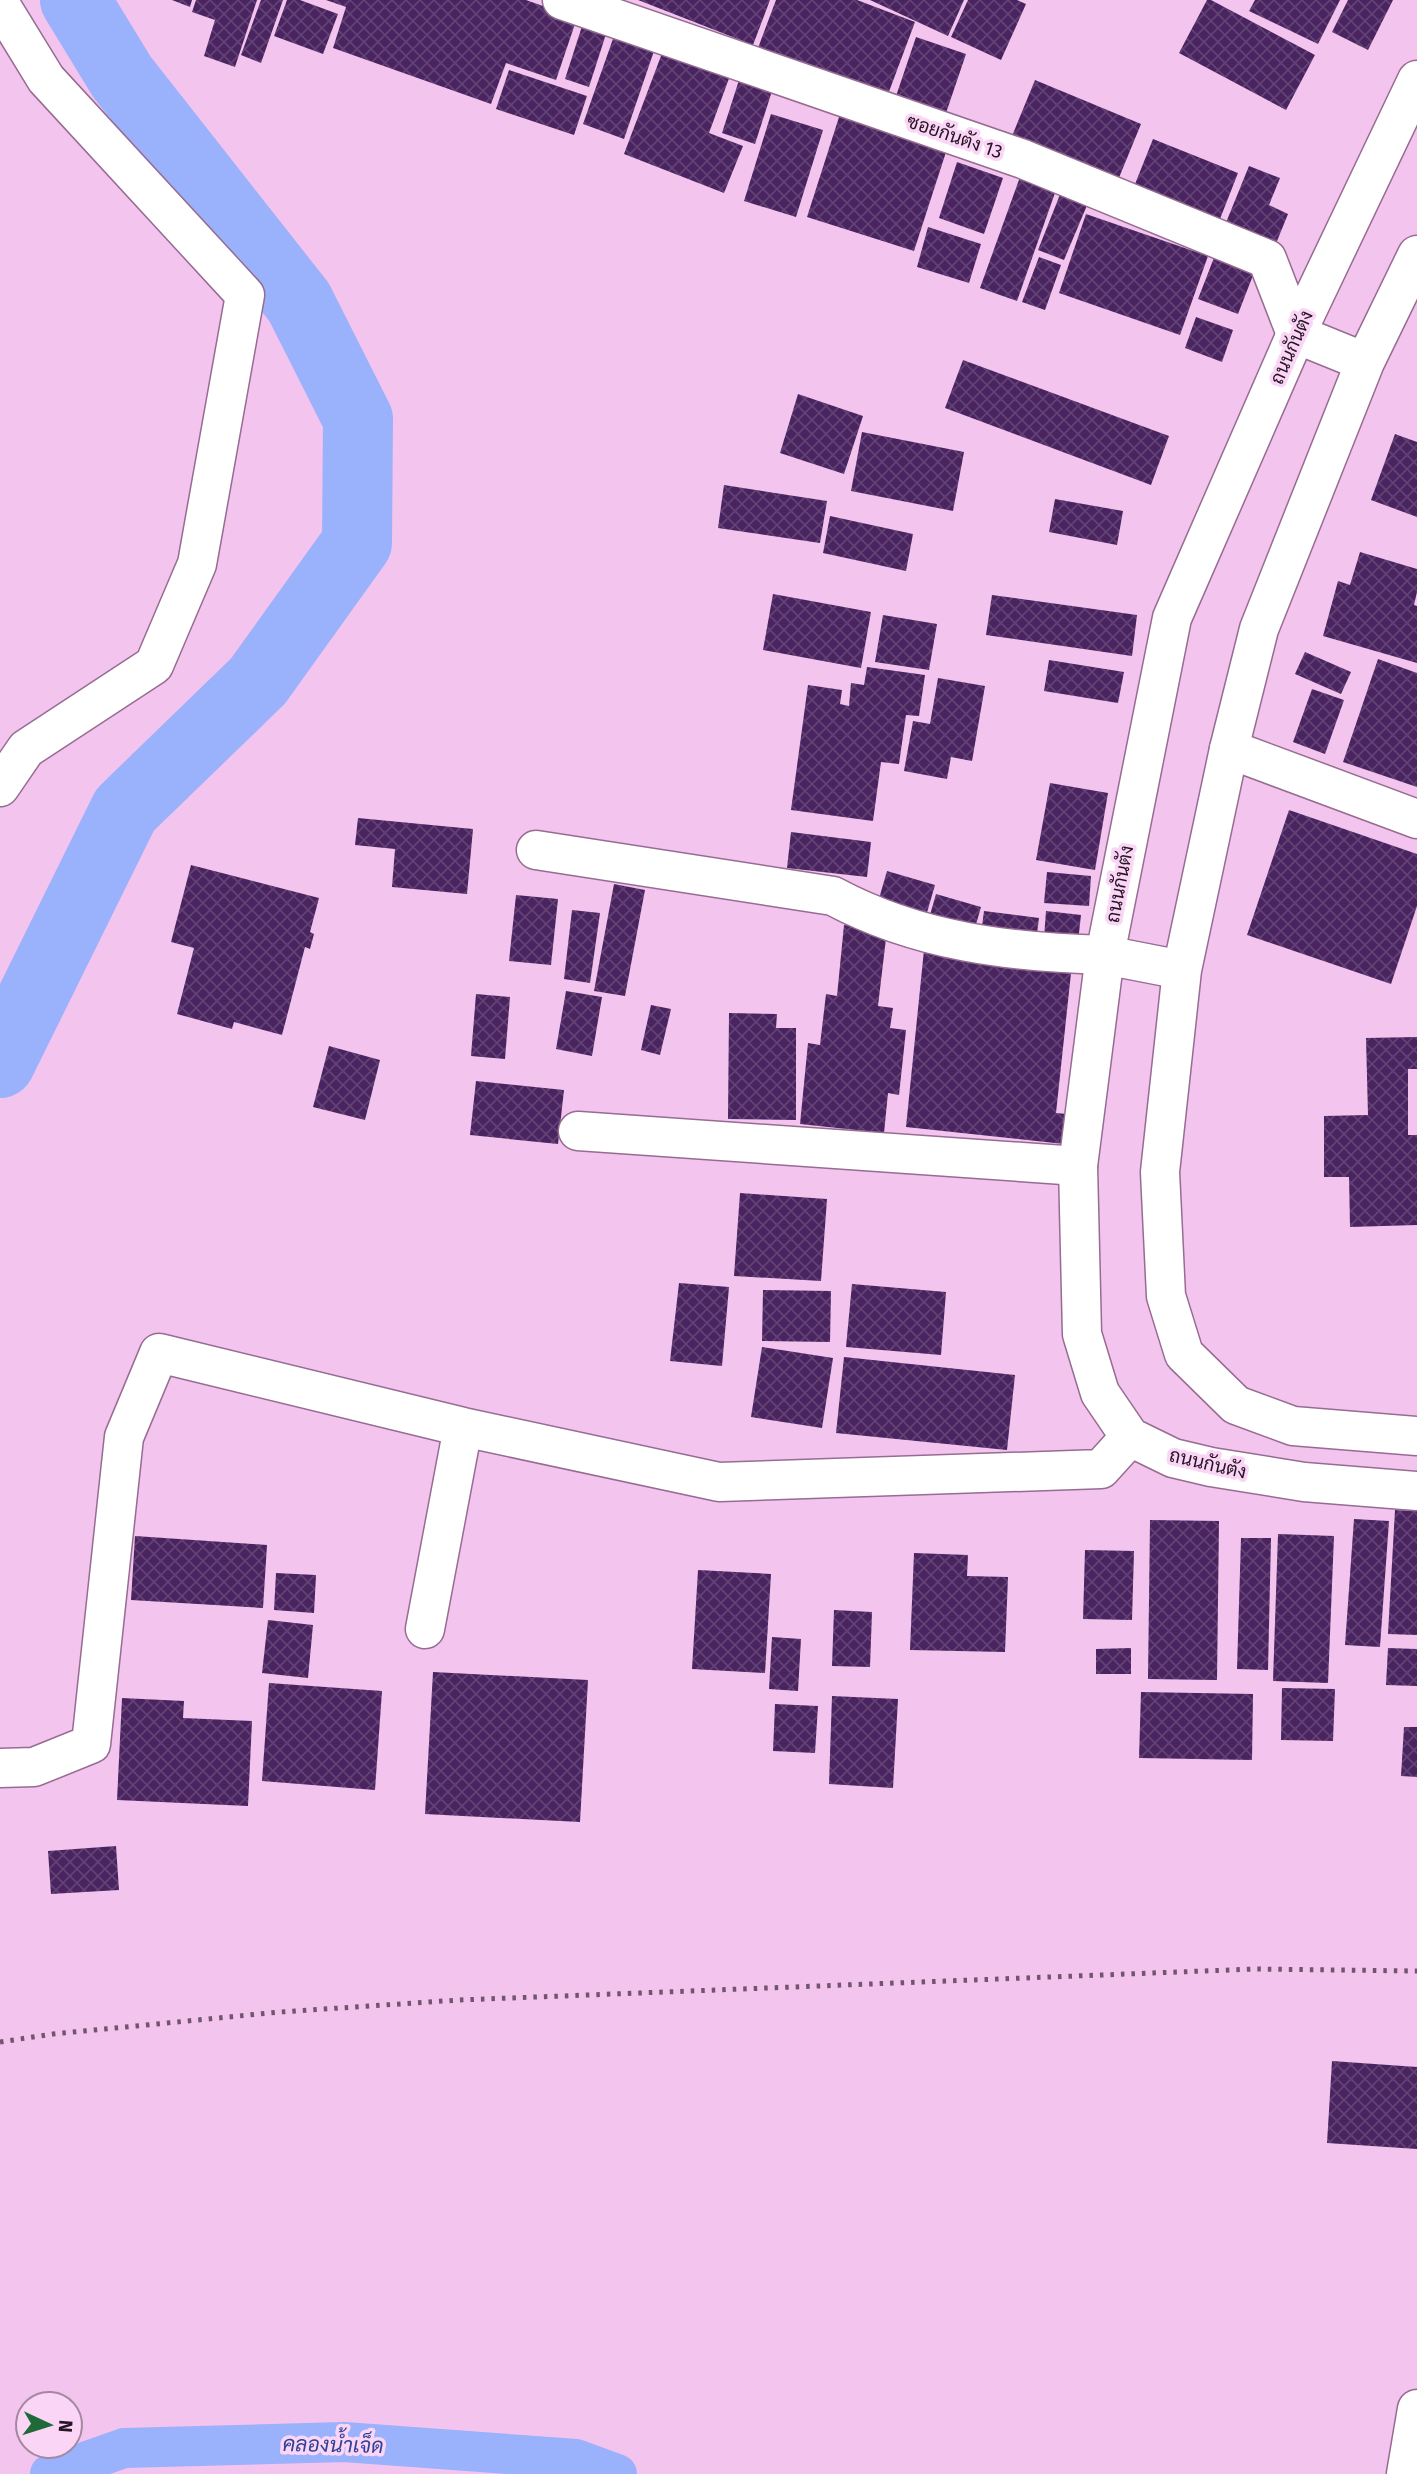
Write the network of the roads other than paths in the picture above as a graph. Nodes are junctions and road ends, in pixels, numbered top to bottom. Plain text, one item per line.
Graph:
1 (562, 0) edge
2 (0, 4) edge
3 (1417, 80) edge
4 (1417, 255) edge
5 (1296, 334) junction
6 (1365, 362) junction
7 (1229, 749) junction
8 (0, 787) edge
9 (1417, 819) edge
10 (536, 850) dead end
11 (1105, 955) junction
12 (1182, 970) junction
13 (578, 1131) dead end
14 (1078, 1166) junction
15 (463, 1427) junction
16 (1417, 1436) edge
17 (1130, 1437) junction
18 (1417, 1491) edge
19 (425, 1629) dead end
20 (0, 1768) edge
21 (1417, 2409) edge
22 (1406, 2474) edge

1 - 5 street, ซอยกันตัง 13
2 - 8 street
3 - 5 street, ถนนกันตัง
4 - 6 street
5 - 6 street
5 - 11 street, ถนนกันตัง
6 - 7 street
7 - 9 street
7 - 12 street
10 - 11 street
11 - 12 street
11 - 14 street, ถนนกันตัง
12 - 16 street
13 - 14 street
14 - 17 street, ถนนกันตัง
15 - 17 street
15 - 19 street
15 - 20 street
17 - 18 street, ถนนกันตัง
21 - 22 street

